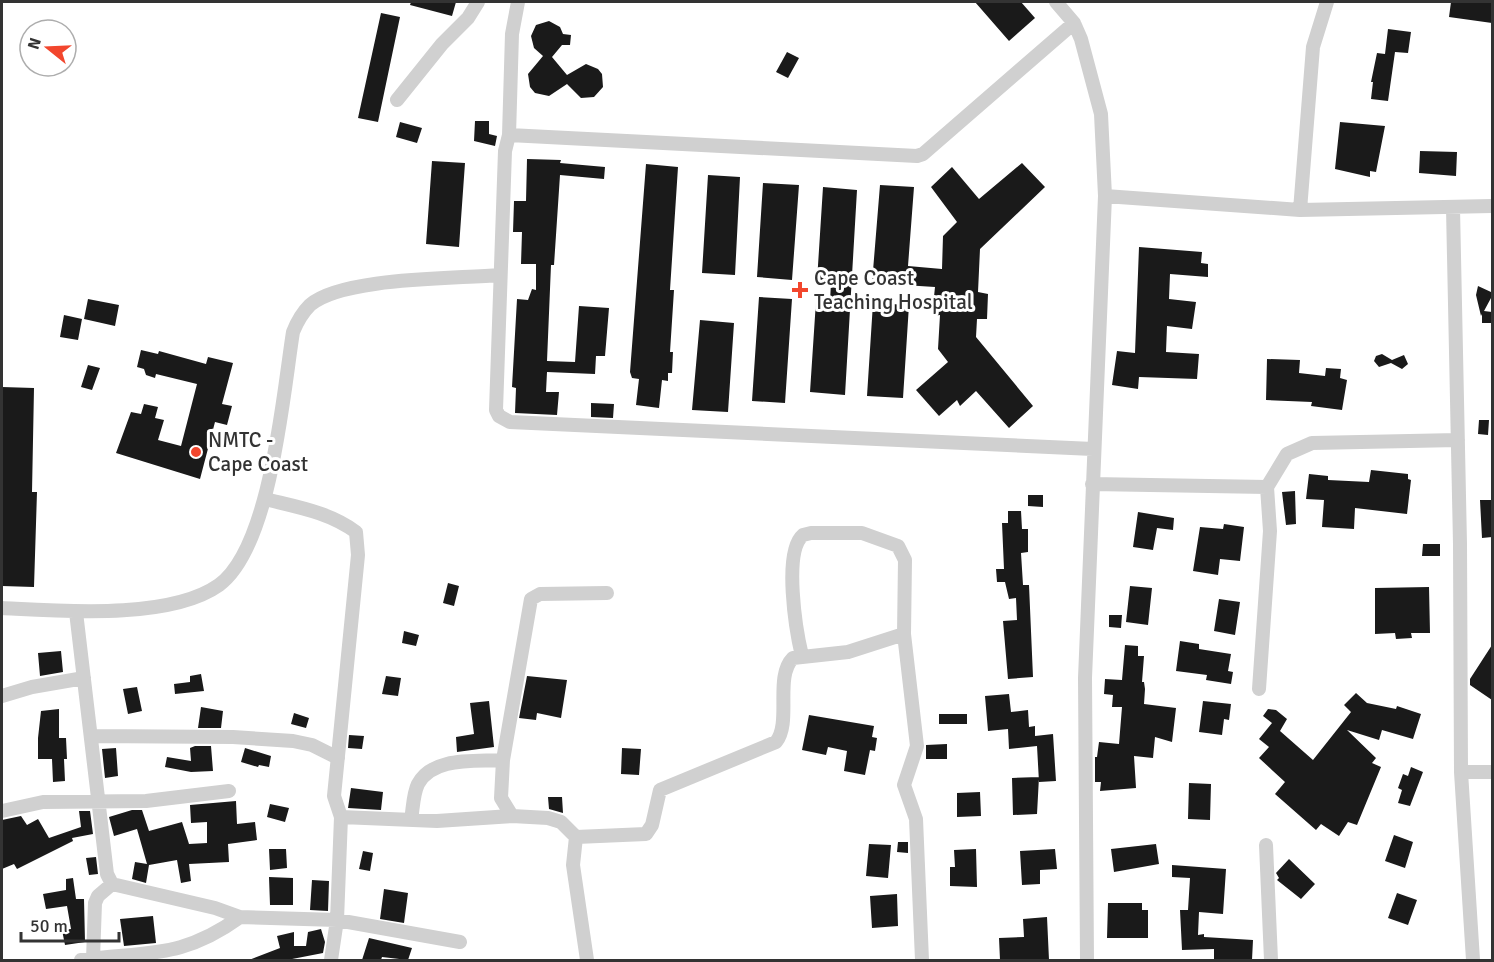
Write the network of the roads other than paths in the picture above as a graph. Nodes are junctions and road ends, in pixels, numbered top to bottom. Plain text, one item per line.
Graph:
1 (478, 2) edge
2 (518, 2) edge
3 (1056, 2) edge
4 (1327, 2) edge
5 (1074, 23) junction
6 (397, 100) dead end
7 (509, 135) junction
8 (1105, 196) junction
9 (1492, 206) edge
10 (1453, 208) junction
11 (1300, 210) junction
12 (499, 275) junction
13 (1458, 440) junction
14 (1093, 449) junction
15 (1092, 484) junction
16 (1267, 487) junction
17 (265, 499) junction
18 (607, 593) dead end
19 (2, 608) edge
20 (76, 612) junction
21 (903, 634) junction
22 (802, 656) junction
23 (84, 678) junction
24 (1258, 689) dead end
25 (2, 696) edge
26 (91, 736) junction
27 (338, 759) junction
28 (503, 760) junction
29 (1461, 772) junction
30 (1492, 772) edge
31 (230, 792) dead end
32 (99, 801) junction
33 (2, 811) edge
34 (512, 816) junction
35 (341, 817) junction
36 (411, 820) junction
37 (576, 837) junction
38 (1266, 845) dead end
39 (112, 884) junction
40 (240, 917) junction
41 (337, 920) junction
42 (460, 942) dead end
43 (87, 960) edge
44 (331, 960) edge
45 (586, 960) edge
46 (922, 960) edge
47 (1087, 960) edge
48 (1271, 960) edge
49 (1473, 960) edge

1 - 6 street
2 - 7 street
3 - 5 street
4 - 11 street
5 - 7 street
5 - 8 street
7 - 12 street
8 - 11 street
8 - 14 street
9 - 10 street
10 - 11 street
10 - 13 street
12 - 14 street
12 - 17 street
13 - 16 street
13 - 29 street
14 - 15 street
15 - 16 street
15 - 47 street
16 - 24 street
17 - 20 street
17 - 27 street
18 - 28 street
19 - 20 street
20 - 23 street
21 - 22 street
21 - 22 street
21 - 46 street
22 - 37 street
23 - 25 street
23 - 26 street
26 - 27 street
26 - 32 street
27 - 35 street
28 - 34 street
28 - 36 street
29 - 30 street
29 - 49 street
31 - 32 street
32 - 33 street
32 - 39 street
34 - 36 street
34 - 37 street
35 - 36 street
35 - 41 street
37 - 45 street
38 - 48 street
39 - 40 street
39 - 43 street
40 - 41 street
40 - 43 street
41 - 42 street
41 - 44 street

